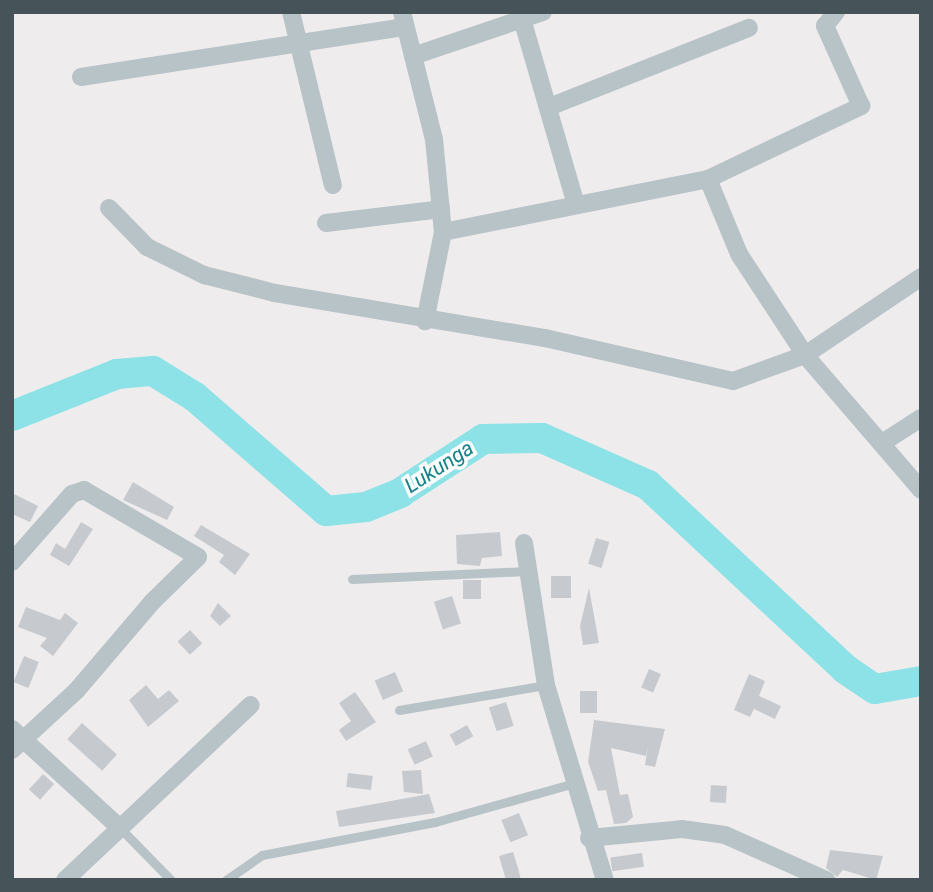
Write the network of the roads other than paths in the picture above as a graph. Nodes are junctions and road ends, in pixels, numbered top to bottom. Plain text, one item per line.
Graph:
1 (291, 12) edge
2 (543, 12) edge
3 (836, 12) edge
4 (521, 16) edge
5 (404, 19) edge
6 (749, 28) dead end
7 (298, 42) junction
8 (413, 55) junction
9 (81, 77) dead end
10 (549, 107) junction
11 (708, 178) junction
12 (333, 184) dead end
13 (576, 205) junction
14 (108, 208) dead end
15 (441, 209) junction
16 (326, 223) dead end
17 (443, 232) junction
18 (921, 277) edge
19 (425, 321) junction
20 (805, 355) junction
21 (921, 418) edge
22 (881, 443) junction
23 (921, 490) edge
24 (524, 544) dead end
25 (12, 562) edge
26 (526, 571) junction
27 (352, 579) dead end
28 (546, 685) junction
29 (251, 705) dead end
30 (399, 710) dead end
31 (16, 739) edge
32 (575, 783) junction
33 (120, 828) junction
34 (589, 838) junction
35 (65, 880) edge
36 (171, 880) edge
37 (226, 880) edge
38 (605, 880) edge
39 (826, 880) edge

1 - 7 street
2 - 4 street
3 - 11 street
4 - 8 street
4 - 10 street
5 - 7 street
5 - 8 street
6 - 10 street
7 - 9 street
7 - 12 street
8 - 15 street
10 - 13 street
11 - 13 street
11 - 20 street
13 - 17 street
14 - 19 street
15 - 16 street
15 - 17 street
17 - 19 street
18 - 20 street
19 - 20 street
20 - 22 street
21 - 22 street
22 - 23 street
24 - 26 street
25 - 31 street
26 - 27 lane
26 - 28 street
28 - 30 lane
28 - 32 street
29 - 33 street
31 - 33 street
32 - 34 street
32 - 37 lane
33 - 35 street
33 - 36 lane
34 - 38 street
34 - 39 street

